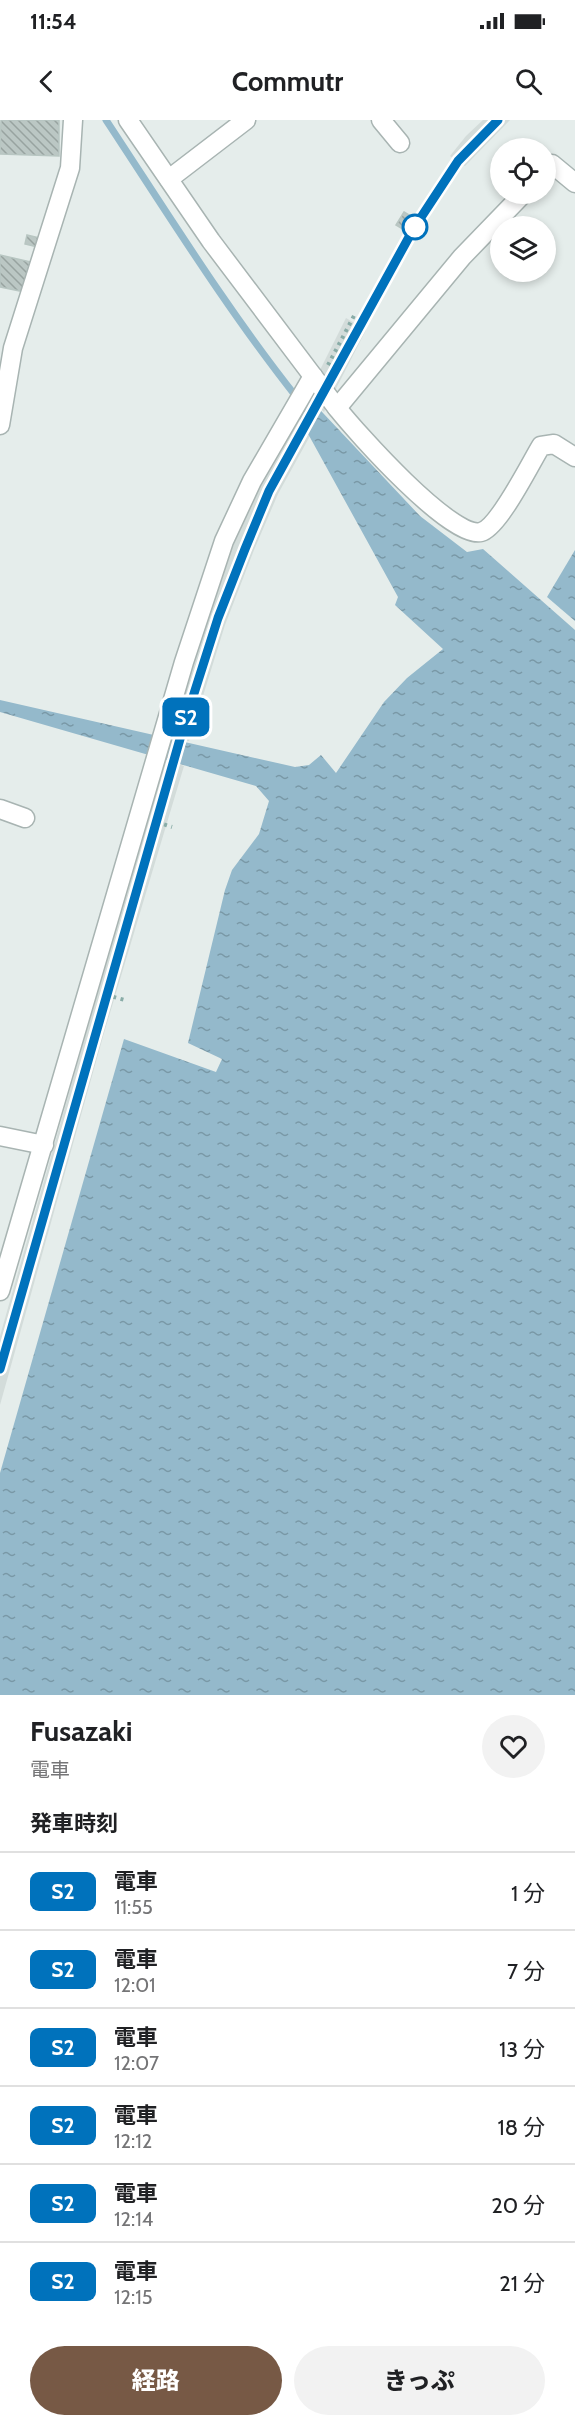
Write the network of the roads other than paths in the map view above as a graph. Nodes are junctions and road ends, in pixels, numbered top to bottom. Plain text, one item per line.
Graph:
1 (73, 120) edge
2 (128, 120) edge
3 (246, 120) edge
4 (381, 120) edge
5 (400, 143) dead end
6 (556, 167) edge
7 (169, 179) junction
8 (575, 183) edge
9 (513, 204) edge
10 (315, 380) junction
11 (337, 408) junction
12 (0, 425) edge
13 (575, 457) edge
14 (0, 809) edge
15 (25, 818) dead end
16 (0, 1136) edge
17 (44, 1145) junction
18 (0, 1291) edge

1 - 12 street
2 - 7 street
3 - 7 street
4 - 5 street
6 - 8 street
7 - 10 street
9 - 11 street
10 - 11 street
10 - 17 street
11 - 13 street
14 - 15 street
16 - 17 street
17 - 18 street

